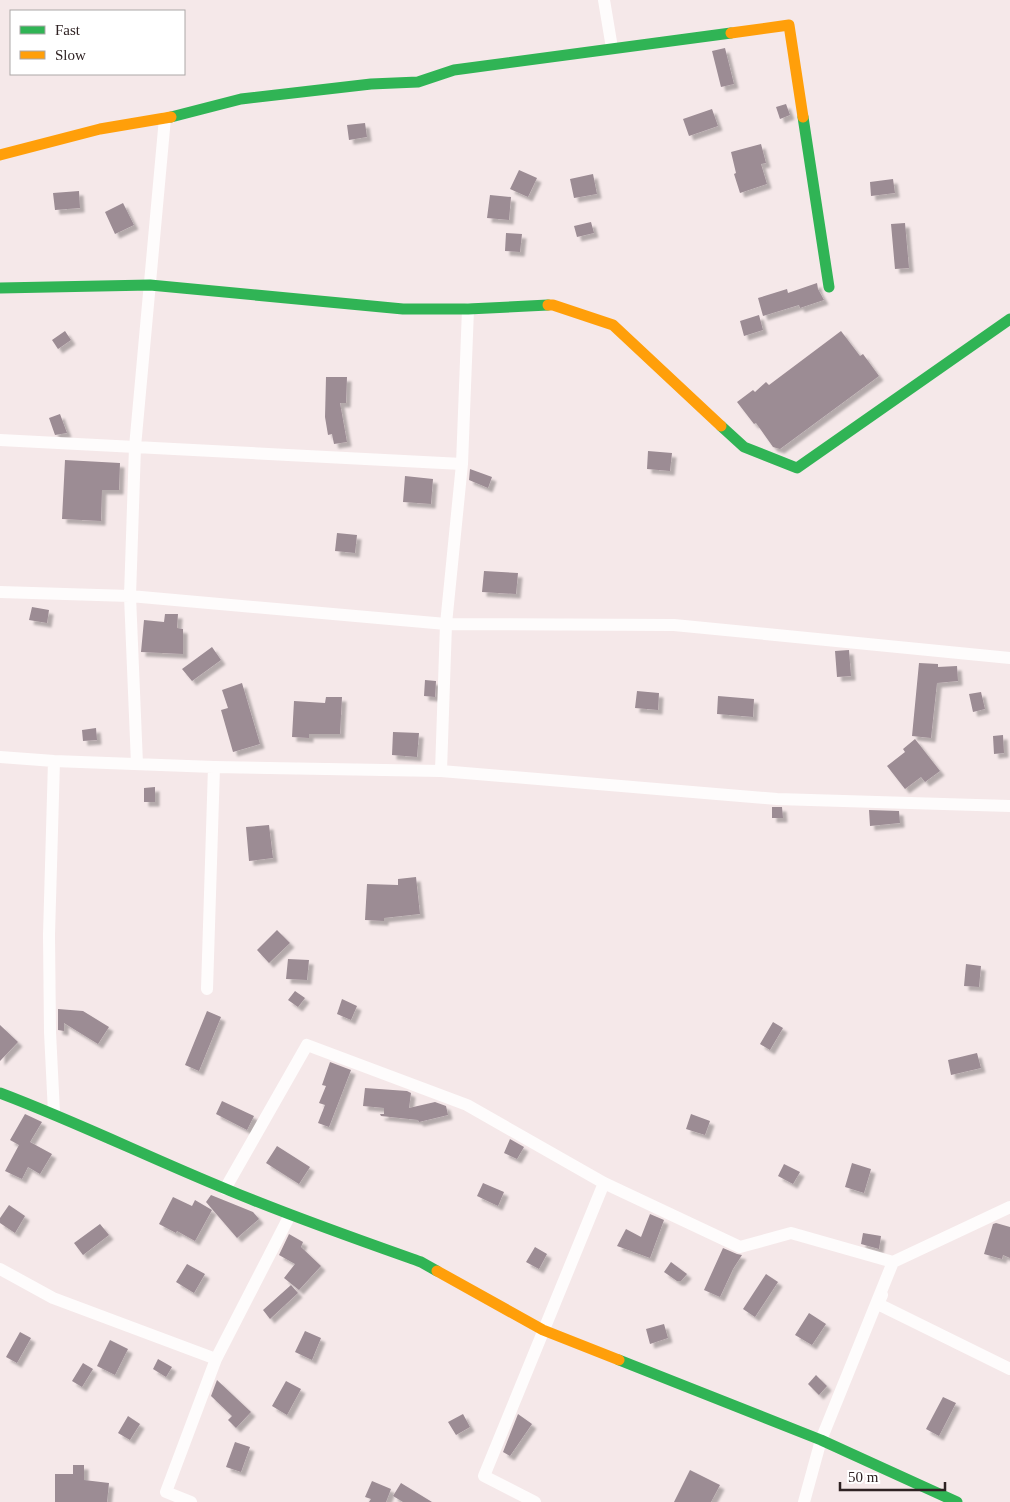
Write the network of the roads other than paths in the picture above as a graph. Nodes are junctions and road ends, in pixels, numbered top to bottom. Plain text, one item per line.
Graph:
1 (604, 0) edge
2 (612, 48) junction
3 (165, 118) junction
4 (0, 155) edge
5 (150, 286) junction
6 (829, 287) dead end
7 (0, 288) edge
8 (468, 309) junction
9 (1010, 319) edge
10 (0, 440) edge
11 (135, 446) junction
12 (462, 464) junction
13 (0, 592) edge
14 (130, 596) junction
15 (446, 624) junction
16 (1010, 658) edge
17 (0, 757) edge
18 (54, 761) junction
19 (137, 764) junction
20 (214, 767) junction
21 (441, 771) junction
22 (1010, 806) edge
23 (206, 989) dead end
24 (0, 1093) edge
25 (54, 1113) junction
26 (604, 1183) junction
27 (225, 1189) junction
28 (1010, 1207) edge
29 (290, 1215) junction
30 (893, 1262) junction
31 (0, 1270) edge
32 (543, 1330) junction
33 (216, 1359) junction
34 (1010, 1369) edge
35 (821, 1440) junction
36 (517, 1498) edge
37 (192, 1502) edge
38 (535, 1502) edge
39 (804, 1502) edge
40 (957, 1502) edge

1 - 2 street
2 - 3 street
2 - 6 street
3 - 4 street
3 - 5 street
5 - 7 street
5 - 8 street
5 - 11 street
8 - 9 street
8 - 12 street
10 - 11 street
11 - 12 street
11 - 14 street
12 - 15 street
13 - 14 street
14 - 15 street
14 - 19 street
15 - 16 street
15 - 21 street
17 - 18 street
18 - 19 street
18 - 25 street
19 - 20 street
20 - 21 street
20 - 23 street
21 - 22 street
24 - 25 street
25 - 27 street
26 - 27 street
26 - 30 street
26 - 32 street
27 - 29 street
28 - 30 street
29 - 32 street
29 - 33 street
30 - 34 street
30 - 35 street
31 - 33 street
32 - 35 street
32 - 36 street
33 - 37 street
35 - 39 street
35 - 40 street
36 - 38 street

